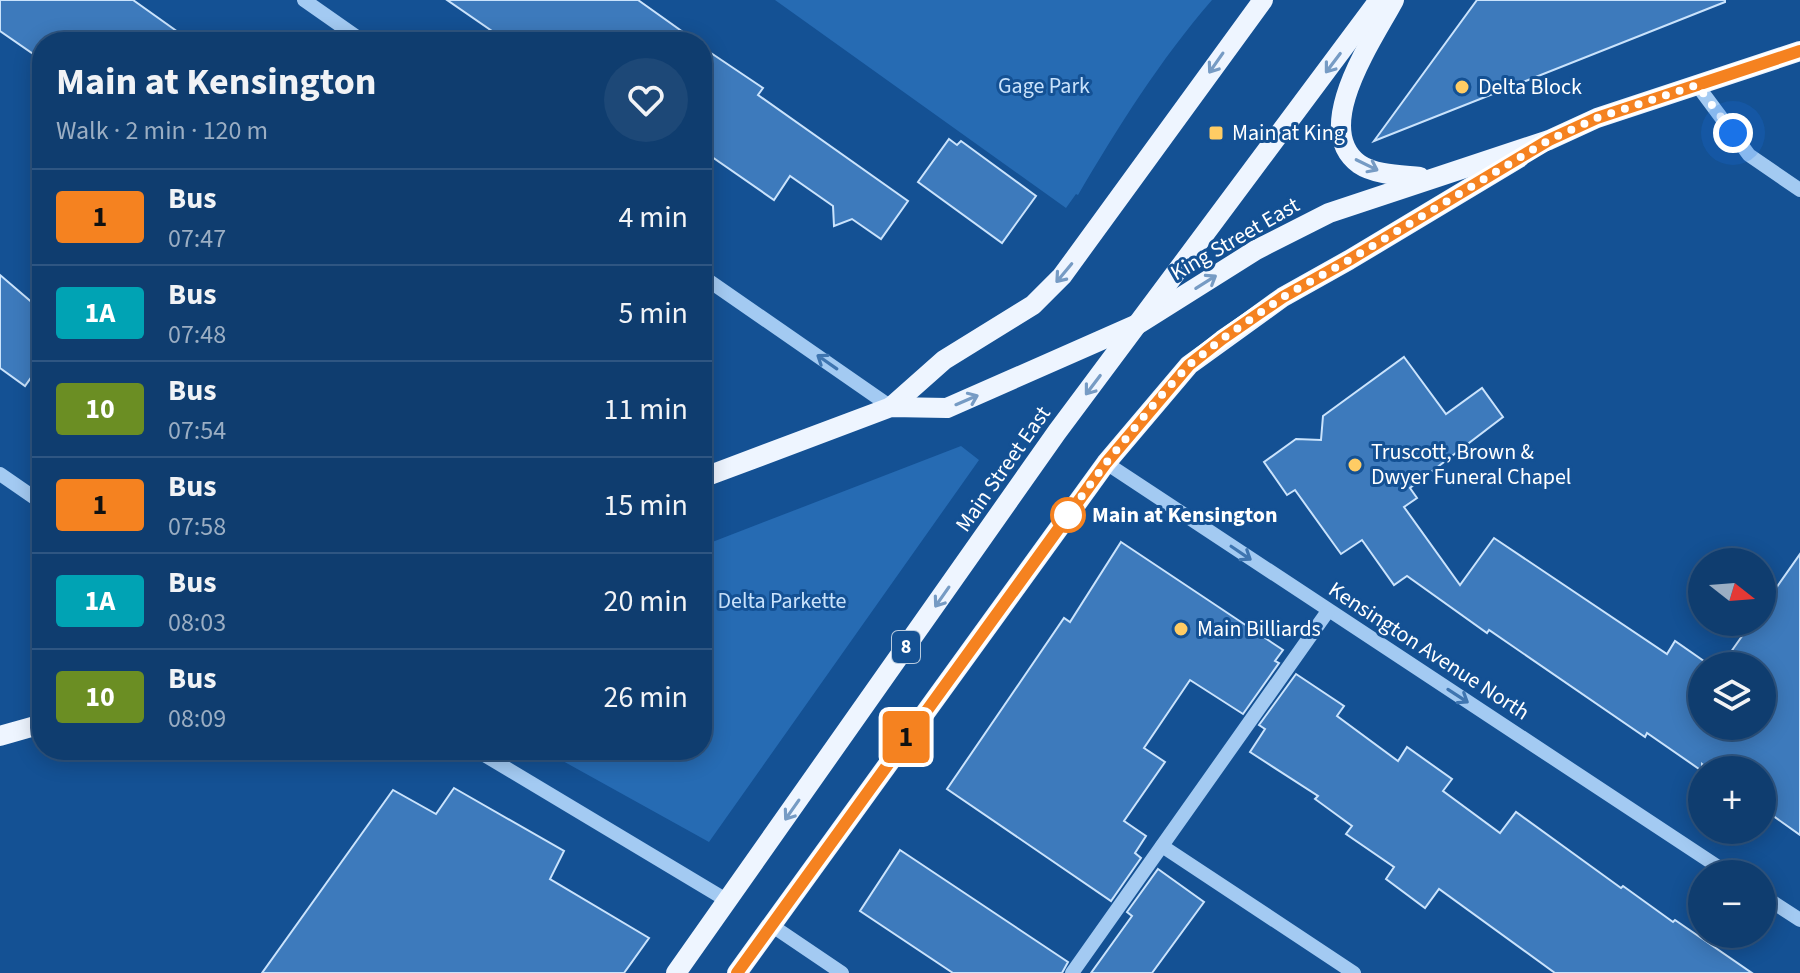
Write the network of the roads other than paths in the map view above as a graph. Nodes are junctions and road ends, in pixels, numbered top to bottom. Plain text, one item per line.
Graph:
1 (304, 0) edge
2 (1263, 0) edge
3 (1379, 0) edge
4 (1394, 0) edge
5 (350, 32) edge
6 (1800, 51) edge
7 (1697, 85) junction
8 (1549, 140) junction
9 (1428, 178) junction
10 (1800, 190) edge
11 (712, 283) edge
12 (1140, 323) junction
13 (891, 407) junction
14 (1106, 463) junction
15 (0, 474) edge
16 (712, 474) edge
17 (32, 496) edge
18 (1328, 611) junction
19 (32, 727) edge
20 (0, 736) edge
21 (493, 760) edge
22 (1162, 846) junction
23 (1708, 860) edge
24 (728, 901) junction
25 (1776, 904) edge
26 (1800, 920) edge
27 (771, 925) junction
28 (676, 973) edge
29 (737, 973) edge
30 (842, 973) edge
31 (1072, 973) edge
32 (1354, 973) edge

1 - 5 street
2 -> 13 main road
3 -> 12 main road, Main Street East / 8
4 -> 9 main road
6 - 7 main road, King Street East / 8
7 - 8 main road, King Street East / 8
7 - 10 street
8 - 9 main road, King Street East
8 - 14 main road, 8
12 -> 9 main road, King Street East
13 -> 11 street
13 -> 12 main road, King Street East
12 -> 24 main road, Main Street East / 8
13 - 16 main road, King Street East
14 -> 18 street, Kensington Avenue North
14 - 27 main road, 8
15 - 17 street
18 - 22 street
18 -> 23 street, Kensington Avenue North
19 - 20 main road
21 - 24 street
22 - 31 street
22 - 32 street
24 - 28 main road, Main Street East / 8
25 - 26 street
27 - 29 main road, 8
27 - 30 street

